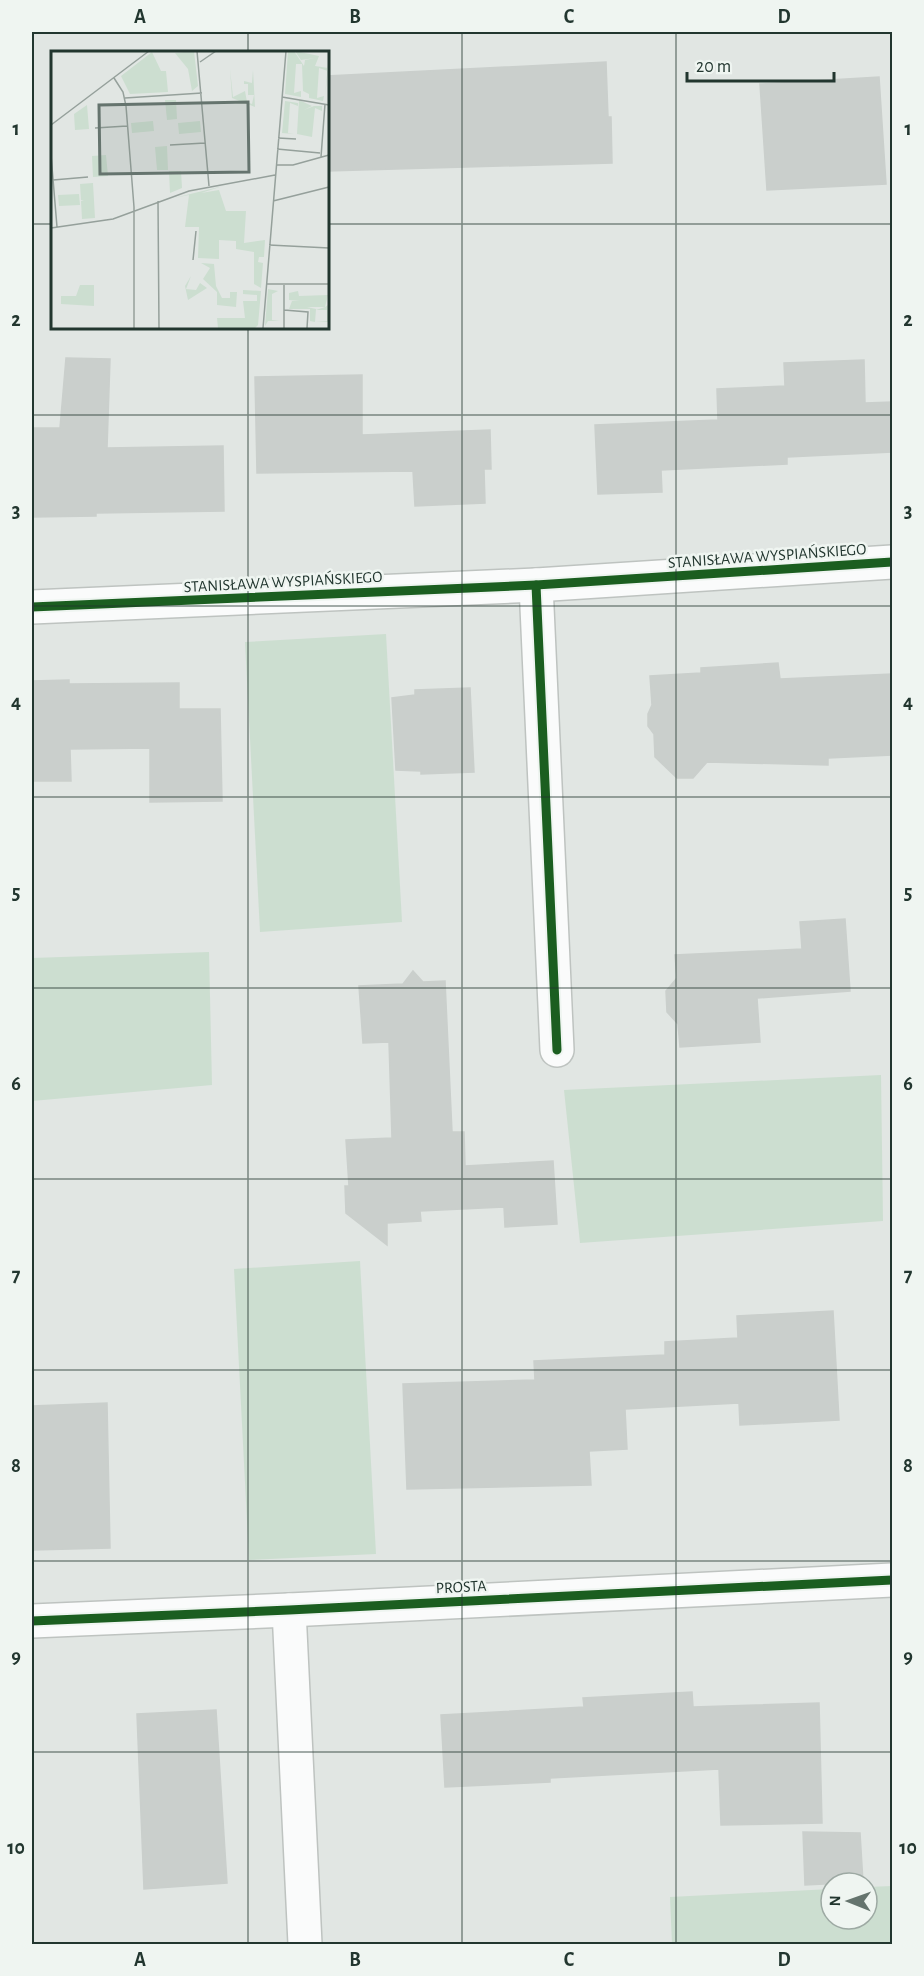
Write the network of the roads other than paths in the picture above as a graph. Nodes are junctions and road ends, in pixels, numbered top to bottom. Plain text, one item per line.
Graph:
1 (892, 562) edge
2 (536, 585) junction
3 (32, 607) edge
4 (557, 1050) dead end
5 (892, 1580) edge
6 (289, 1610) junction
7 (32, 1621) edge
8 (305, 1944) edge

1 - 2 street, STANISŁAWA WYSPIAŃSKIEGO
2 - 3 street, STANISŁAWA WYSPIAŃSKIEGO
2 - 4 street
5 - 6 street, PROSTA
6 - 7 street, PROSTA
6 - 8 street

